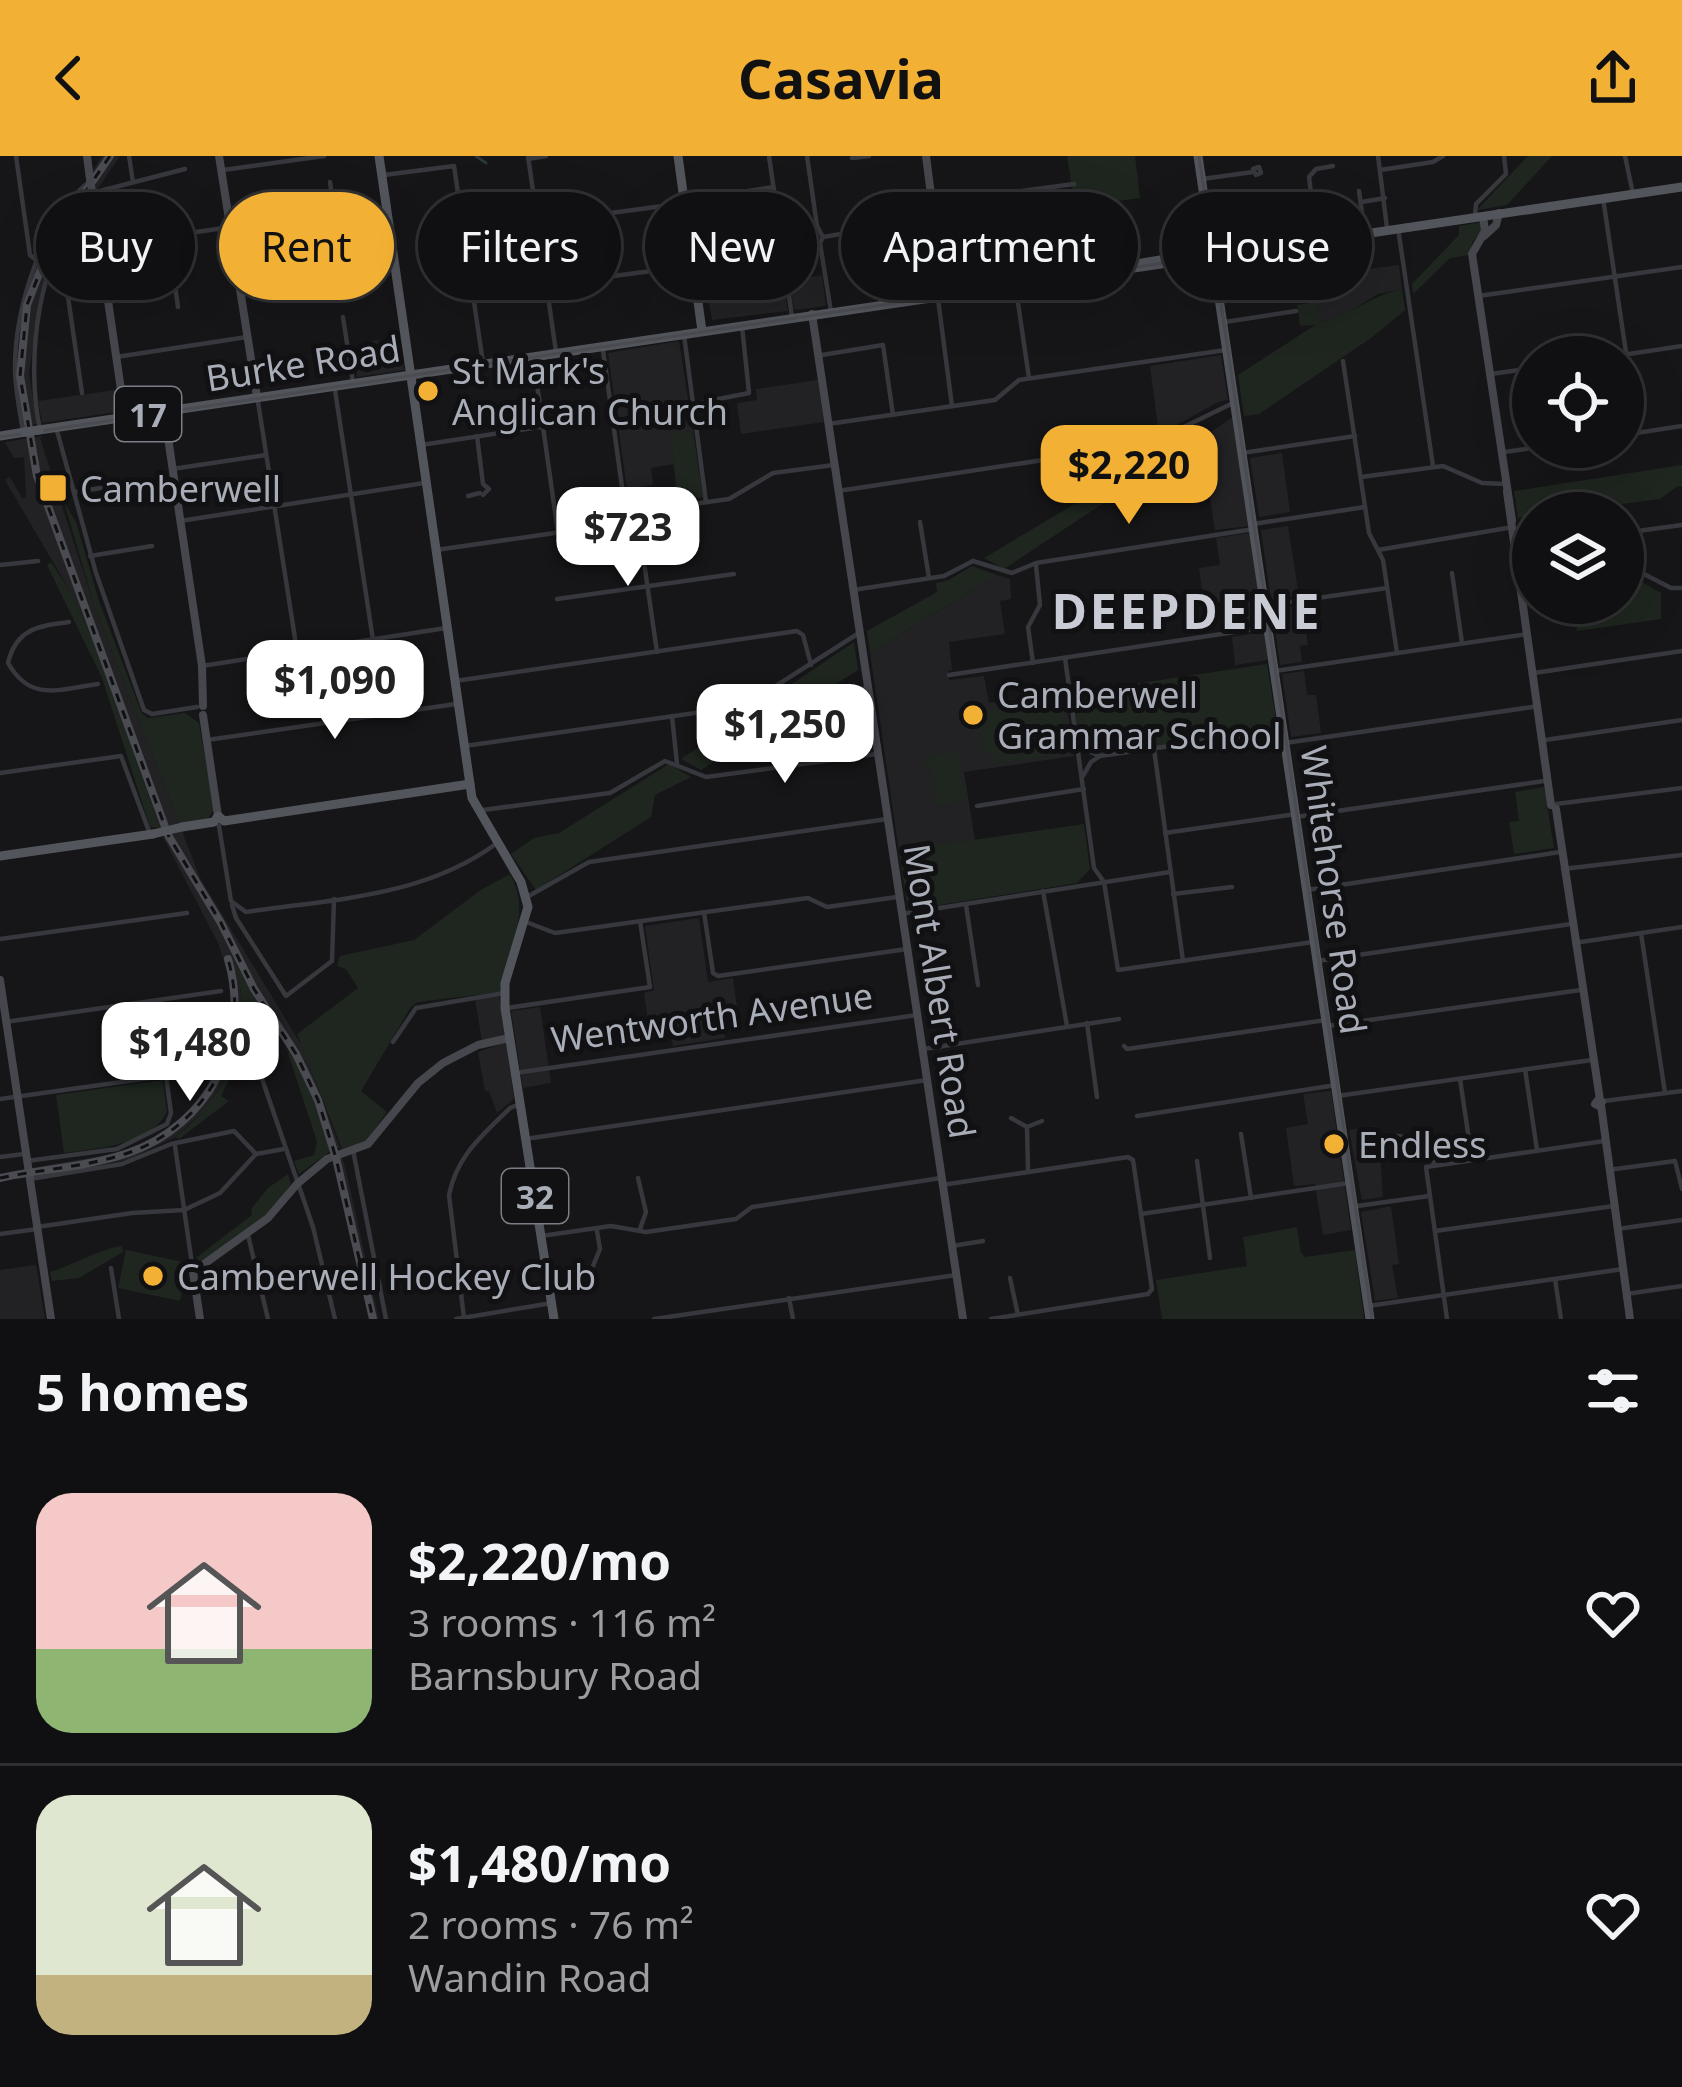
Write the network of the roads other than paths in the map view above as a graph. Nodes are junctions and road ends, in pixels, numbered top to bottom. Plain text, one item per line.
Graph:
1 (16, 156) edge
2 (87, 156) edge
3 (129, 156) edge
4 (221, 156) edge
5 (324, 156) edge
6 (379, 156) edge
7 (546, 156) edge
8 (678, 156) edge
9 (769, 156) edge
10 (807, 156) edge
11 (869, 156) edge
12 (926, 156) edge
13 (1198, 156) edge
14 (1378, 156) edge
15 (1443, 156) edge
16 (1504, 156) edge
17 (1625, 156) edge
18 (528, 158) edge
19 (852, 158) edge
20 (1333, 166) dead end
21 (185, 169) dead end
22 (223, 170) junction
23 (1380, 170) junction
24 (1253, 172) dead end
25 (382, 175) junction
26 (1202, 179) junction
27 (89, 181) junction
28 (133, 182) junction
29 (330, 182) dead end
30 (1074, 184) dead end
31 (773, 187) junction
32 (1682, 187) edge
33 (81, 192) edge
34 (92, 192) edge
35 (101, 192) edge
36 (226, 192) edge
37 (331, 192) edge
38 (384, 192) edge
39 (533, 192) edge
40 (684, 192) edge
41 (739, 192) edge
42 (774, 192) edge
43 (931, 192) edge
44 (1019, 192) edge
45 (1204, 192) edge
46 (1311, 192) edge
47 (1630, 194) junction
48 (1604, 198) junction
49 (1384, 199) junction
50 (1372, 201) edge
51 (1499, 213) junction
52 (1479, 216) junction
53 (1392, 229) junction
54 (1372, 232) edge
55 (841, 234) edge
56 (823, 237) junction
57 (1480, 239) junction
58 (36, 259) edge
59 (394, 262) edge
60 (36, 263) edge
61 (1682, 267) edge
62 (1615, 276) junction
63 (1478, 296) junction
64 (41, 300) edge
65 (68, 300) edge
66 (108, 300) edge
67 (177, 300) edge
68 (242, 300) edge
69 (548, 300) edge
70 (698, 300) edge
71 (700, 300) edge
72 (789, 300) edge
73 (908, 300) edge
74 (939, 300) edge
75 (1017, 300) edge
76 (1220, 300) edge
77 (178, 307) dead end
78 (1296, 311) dead end
79 (831, 312) junction
80 (812, 314) junction
81 (344, 317) dead end
82 (792, 317) junction
83 (699, 318) junction
84 (1223, 322) junction
85 (742, 325) junction
86 (705, 330) junction
87 (685, 333) junction
88 (1623, 336) edge
89 (248, 337) junction
90 (602, 346) junction
91 (1682, 346) edge
92 (1227, 350) junction
93 (556, 352) junction
94 (1644, 352) edge
95 (532, 356) junction
96 (818, 356) junction
97 (116, 357) junction
98 (1343, 361) dead end
99 (483, 363) junction
100 (1512, 371) edge
101 (411, 374) junction
102 (1490, 374) junction
103 (1029, 379) junction
104 (353, 383) junction
105 (334, 386) junction
106 (82, 393) dead end
107 (257, 398) junction
108 (1235, 402) junction
109 (693, 404) junction
110 (952, 406) junction
111 (164, 411) junction
112 (893, 415) junction
113 (125, 417) junction
114 (828, 424) junction
115 (56, 427) junction
116 (543, 427) junction
117 (1682, 427) edge
118 (39, 430) junction
119 (24, 432) junction
120 (1644, 432) edge
121 (0, 436) edge
122 (476, 436) junction
123 (1355, 436) junction
124 (421, 445) junction
125 (1512, 451) edge
126 (1242, 453) junction
127 (1502, 453) junction
128 (266, 455) junction
129 (834, 465) junction
130 (1433, 466) junction
131 (172, 469) junction
132 (1361, 477) junction
133 (142, 482) dead end
134 (426, 483) junction
135 (1507, 488) junction
136 (838, 491) junction
137 (74, 492) junction
138 (352, 494) junction
139 (467, 496) dead end
140 (706, 502) junction
141 (274, 506) junction
142 (1365, 508) junction
143 (180, 521) junction
144 (638, 521) junction
145 (920, 522) dead end
146 (627, 523) junction
147 (1512, 524) joint
148 (1682, 525) edge
149 (1254, 526) junction
150 (1644, 530) edge
151 (558, 532) junction
152 (152, 546) dead end
153 (436, 550) junction
154 (1378, 550) junction
155 (90, 556) junction
156 (38, 561) dead end
157 (1036, 563) junction
158 (0, 566) edge
159 (1452, 573) dead end
160 (734, 574) dead end
161 (1644, 574) edge
162 (929, 578) junction
163 (648, 586) junction
164 (1387, 588) junction
165 (1682, 588) edge
166 (853, 590) junction
167 (557, 599) dead end
168 (1265, 606) junction
169 (69, 622) dead end
170 (1527, 624) edge
171 (1268, 627) junction
172 (447, 628) junction
173 (1528, 634) junction
174 (860, 635) junction
175 (373, 640) junction
176 (1462, 644) junction
177 (297, 651) junction
178 (1682, 651) edge
179 (658, 652) junction
180 (1397, 653) junction
181 (1065, 658) junction
182 (1034, 663) junction
183 (4, 664) edge
184 (811, 664) junction
185 (202, 666) junction
186 (1275, 670) junction
187 (1534, 673) junction
188 (949, 675) dead end
189 (455, 681) junction
190 (98, 683) dead end
191 (867, 688) junction
192 (458, 704) junction
193 (1539, 706) junction
194 (197, 710) junction
195 (802, 712) dead end
196 (672, 716) junction
197 (1682, 720) edge
198 (1283, 730) junction
199 (206, 737) junction
200 (1544, 740) junction
201 (1077, 743) junction
202 (1285, 743) junction
203 (465, 746) junction
204 (1154, 749) junction
205 (877, 754) junction
206 (1100, 756) junction
207 (674, 762) junction
208 (0, 772) edge
209 (1082, 777) junction
210 (470, 784) junction
211 (1550, 785) junction
212 (1682, 788) edge
213 (1084, 789) junction
214 (977, 806) dead end
215 (1555, 807) junction
216 (477, 811) junction
217 (1296, 816) junction
218 (887, 819) junction
219 (219, 821) junction
220 (1165, 833) junction
221 (152, 834) junction
222 (497, 843) junction
223 (1561, 852) junction
224 (1682, 855) edge
225 (0, 856) edge
226 (1094, 868) junction
227 (1563, 869) junction
228 (1170, 872) junction
229 (1104, 882) junction
230 (1080, 886) junction
231 (1232, 887) dead end
232 (1307, 890) junction
233 (1042, 891) junction
234 (1174, 894) junction
235 (898, 896) junction
236 (527, 897) junction
237 (334, 898) junction
238 (231, 901) junction
239 (967, 905) junction
240 (704, 912) junction
241 (187, 913) dead end
242 (901, 914) junction
243 (640, 921) junction
244 (526, 922) junction
245 (1571, 924) junction
246 (1682, 927) edge
247 (1641, 933) junction
248 (0, 939) edge
249 (1315, 942) junction
250 (1574, 943) junction
251 (907, 949) junction
252 (1183, 961) junction
253 (1317, 961) junction
254 (0, 980) edge
255 (978, 985) dead end
256 (1581, 990) junction
257 (221, 991) dead end
258 (1, 992) edge
259 (504, 993) junction
260 (505, 1008) junction
261 (917, 1015) junction
262 (1119, 1019) dead end
263 (5, 1022) junction
264 (1087, 1023) junction
265 (1327, 1023) junction
266 (1067, 1026) junction
267 (509, 1038) junction
268 (393, 1042) dead end
269 (1124, 1046) dead end
270 (922, 1049) junction
271 (5, 1058) edge
272 (1592, 1060) junction
273 (214, 1069) dead end
274 (1525, 1070) junction
275 (515, 1073) junction
276 (166, 1076) junction
277 (262, 1076) dead end
278 (1460, 1079) junction
279 (927, 1080) junction
280 (1337, 1090) junction
281 (1682, 1091) edge
282 (1665, 1094) junction
283 (17, 1096) junction
284 (1097, 1097) dead end
285 (0, 1099) edge
286 (1601, 1102) junction
287 (520, 1104) junction
288 (1137, 1116) dead end
289 (1011, 1118) dead end
290 (1042, 1121) dead end
291 (1027, 1127) junction
292 (1241, 1134) dead end
293 (1396, 1136) dead end
294 (525, 1139) junction
295 (1604, 1141) junction
296 (368, 1144) junction
297 (175, 1146) junction
298 (284, 1149) junction
299 (353, 1150) junction
300 (1537, 1150) junction
301 (256, 1154) junction
302 (0, 1157) edge
303 (27, 1157) junction
304 (1197, 1160) dead end
305 (1472, 1160) junction
306 (356, 1161) junction
307 (1430, 1166) junction
308 (1608, 1170) junction
309 (1028, 1171) junction
310 (638, 1178) dead end
311 (30, 1179) junction
312 (942, 1181) junction
313 (1350, 1183) junction
314 (297, 1184) junction
315 (1682, 1189) edge
316 (1429, 1196) junction
317 (1251, 1198) junction
318 (1203, 1204) junction
319 (1354, 1206) junction
320 (1613, 1206) junction
321 (184, 1210) junction
322 (1141, 1214) junction
323 (1682, 1220) edge
324 (37, 1228) junction
325 (596, 1228) junction
326 (1617, 1229) junction
327 (640, 1231) junction
328 (1434, 1231) junction
329 (0, 1234) edge
330 (248, 1234) junction
331 (541, 1236) junction
332 (983, 1241) dead end
333 (952, 1246) junction
334 (1210, 1258) dead end
335 (111, 1268) dead end
336 (1623, 1269) junction
337 (591, 1271) dead end
338 (194, 1272) junction
339 (956, 1275) junction
340 (1010, 1278) dead end
341 (1556, 1279) junction
342 (1682, 1286) edge
343 (1627, 1294) junction
344 (1443, 1295) junction
345 (789, 1298) junction
346 (552, 1303) junction
347 (1369, 1306) junction
348 (1018, 1315) junction
349 (477, 1317) edge
350 (460, 1318) edge
351 (51, 1319) edge
352 (119, 1319) edge
353 (200, 1319) edge
354 (268, 1319) edge
355 (335, 1319) edge
356 (386, 1319) edge
357 (554, 1319) edge
358 (653, 1319) edge
359 (793, 1319) edge
360 (963, 1319) edge
361 (991, 1319) edge
362 (1370, 1319) edge
363 (1447, 1319) edge
364 (1561, 1319) edge
365 (1630, 1319) edge

1 - 58 street
2 - 27 street
3 - 28 street
4 - 22 street
5 - 22 street
6 - 25 main road
7 - 18 street
8 - 40 main road
9 - 31 street
10 - 56 street
11 - 19 street
12 - 43 street
13 - 26 main road, Whitehorse Road
14 - 23 street
15 - 23 street
16 - 52 street
17 - 47 street
18 - 39 street
20 - 46 street
21 - 28 street
22 - 36 street
23 - 49 street
24 - 26 street
25 - 38 main road
25 - 99 street
26 - 45 main road, Whitehorse Road
27 - 33 street
27 - 34 street, bridge
28 - 35 street
29 - 37 street
30 - 44 street
31 - 41 street
31 - 42 street
32 - 47 main road, Burke Road / 17
47 - 48 main road, Burke Road / 17
48 - 51 main road, Burke Road / 17
48 - 62 street
49 - 50 street
49 - 53 street
51 - 52 main road, Burke Road / 17
51 - 57 street
52 - 53 main road, Burke Road / 17
52 - 57 street
53 - 54 main road, Burke Road / 17
53 - 130 street
55 - 56 street
56 - 79 street
57 - 63 street
59 - 101 main road
60 - 119 street
61 - 62 street
62 - 63 street
62 - 88 street
63 - 102 street
64 - 118 street
65 - 106 street
66 - 97 street
67 - 77 street
68 - 89 street
69 - 93 street
70 - 83 main road
71 - 86 main road
72 - 82 street
73 - 79 main road, Burke Road / 17
74 - 110 street
75 - 103 street
76 - 84 main road, Whitehorse Road
78 - 84 street
79 - 80 main road, Burke Road / 17
80 - 82 main road, Burke Road / 17
80 - 96 street, Mont Albert Road
81 - 104 street
82 - 85 main road, Burke Road / 17
83 - 86 main road
83 - 87 main road
84 - 92 main road, Whitehorse Road
85 - 86 main road, Burke Road / 17
85 - 109 street
86 - 87 main road, Burke Road / 17
87 - 90 main road, Burke Road / 17
87 - 109 street
89 - 97 street
89 - 107 street
90 - 93 main road, Burke Road / 17
90 - 146 street
91 - 94 street
92 - 103 street
92 - 108 main road, Whitehorse Road
93 - 95 main road, Burke Road / 17
95 - 99 main road, Burke Road / 17
95 - 116 street
96 - 112 street
96 - 114 street, Mont Albert Road
97 - 113 street
98 - 123 street
99 - 101 main road, Burke Road / 17
100 - 102 street
101 - 104 main road, Burke Road / 17
101 - 124 main road, 32
102 - 127 street
103 - 110 street
104 - 105 main road, Burke Road / 17
105 - 107 main road, Burke Road / 17
105 - 138 street
107 - 111 main road, Burke Road / 17
107 - 128 street
108 - 126 main road, Whitehorse Road
108 - 136 street
109 - 140 street
110 - 112 street
111 - 113 main road, Burke Road / 17
111 - 131 street
112 - 114 street
113 - 115 main road, Burke Road / 17
114 - 129 street, Mont Albert Road
115 - 118 main road, Burke Road / 17
115 - 137 street
116 - 122 street
116 - 151 street
117 - 120 street
118 - 119 main road, Burke Road / 17, bridge
119 - 121 main road, Burke Road / 17
122 - 124 street
122 - 139 street
123 - 126 street
123 - 132 street
124 - 134 main road, 32
125 - 127 street
126 - 149 main road, Whitehorse Road
127 - 135 street
128 - 131 street
128 - 141 street
129 - 136 street, Mont Albert Road
129 - 140 street
130 - 132 street
130 - 135 street
131 - 143 street
132 - 142 street
133 - 137 street
134 - 138 street
134 - 153 main road, 32
135 - 147 street
136 - 166 street, Mont Albert Road
137 - 155 street
138 - 141 street
138 - 175 street
140 - 144 street
141 - 143 street
141 - 177 street
142 - 149 street
142 - 154 street
143 - 185 street
144 - 146 street
144 - 163 street
145 - 162 street
146 - 151 street
147 - 154 street
148 - 150 street
149 - 157 street
149 - 168 main road, Whitehorse Road
151 - 153 street
152 - 155 street
153 - 172 main road, 32
154 - 164 street
155 - 194 street
156 - 158 street
157 - 162 street
157 - 182 street
159 - 176 street
160 - 163 street
161 - 165 street
162 - 166 street
163 - 167 street
163 - 179 street
164 - 168 street
164 - 180 street
166 - 174 street, Mont Albert Road
168 - 171 main road, Whitehorse Road
169 - 183 street
170 - 173 street
171 - 181 street
171 - 186 main road, Whitehorse Road
172 - 175 street
172 - 189 main road, 32
173 - 176 street
173 - 187 street
174 - 184 street
174 - 191 street, Mont Albert Road
175 - 177 street
176 - 180 street
177 - 185 street
178 - 187 street
179 - 184 street
179 - 189 street
180 - 186 street
181 - 182 street
181 - 201 street
182 - 188 street
183 - 190 street
184 - 196 street
185 - 194 street
186 - 198 main road, Whitehorse Road
187 - 193 street
189 - 192 main road, 32
191 - 195 street
191 - 205 street, Mont Albert Road
192 - 199 street
192 - 203 main road, 32
193 - 200 street
193 - 202 street
194 - 199 street
196 - 203 street
196 - 207 street
197 - 200 street
198 - 202 main road, Whitehorse Road
198 - 204 street
199 - 219 street
200 - 211 street
201 - 206 street
201 - 209 street
202 - 217 main road, Whitehorse Road
203 - 210 main road, 32
204 - 206 street
204 - 220 street
205 - 207 street
205 - 218 street, Mont Albert Road
206 - 209 street
207 - 216 street
208 - 221 street
209 - 213 street
210 - 216 main road, 32
210 - 219 main road
211 - 215 street
211 - 217 street
212 - 215 street
213 - 214 street
213 - 226 street
215 - 223 street
216 - 222 main road, 32
217 - 220 street
217 - 232 main road, Whitehorse Road
218 - 235 street, Mont Albert Road
218 - 236 street
219 - 221 main road, bridge
219 - 238 street
220 - 228 street
221 - 225 main road
222 - 236 main road, 32
222 - 237 street
223 - 227 street
223 - 232 street
224 - 227 street
226 - 229 street
226 - 230 street
227 - 245 street
228 - 229 street
228 - 234 street
229 - 230 street
229 - 252 street
230 - 233 street
231 - 234 street
232 - 249 main road, Whitehorse Road
233 - 239 street
233 - 266 street
234 - 252 street
235 - 240 street
235 - 242 street, Mont Albert Road
236 - 244 main road, 32
237 - 238 street
237 - 238 street
239 - 242 street
239 - 255 street
240 - 243 street
240 - 251 street
241 - 248 street
242 - 251 street, Mont Albert Road
243 - 244 street
243 - 260 street
244 - 259 main road, 32
245 - 250 street
245 - 253 street
246 - 247 street
247 - 250 street
247 - 282 street
249 - 252 street
249 - 253 main road, Whitehorse Road
250 - 256 street
251 - 261 street, Mont Albert Road
253 - 265 main road, Whitehorse Road
254 - 258 street
256 - 265 street
256 - 272 street
257 - 263 street
258 - 263 street
259 - 260 main road, 32
259 - 268 street
260 - 267 main road, 32
261 - 270 street, Mont Albert Road
261 - 275 street, Wentworth Avenue
262 - 264 street
263 - 271 street
264 - 266 street
264 - 284 street
265 - 269 street
265 - 280 main road, Whitehorse Road
266 - 270 street
267 - 275 main road, 32
267 - 296 street
270 - 279 street, Mont Albert Road
271 - 283 street
272 - 274 street
272 - 286 street
273 - 276 street
274 - 278 street
274 - 300 street
275 - 287 main road, 32
276 - 283 street
276 - 303 street
277 - 298 street
278 - 280 street
278 - 305 street
279 - 294 street
279 - 312 street, Mont Albert Road
280 - 288 street
280 - 313 main road, Whitehorse Road
281 - 282 street
282 - 286 street
283 - 285 street
283 - 303 street
286 - 295 street
287 - 294 main road, 32
287 - 350 street
289 - 291 street
290 - 291 street
291 - 309 street
292 - 317 street
293 - 307 street
294 - 331 main road, 32
295 - 300 street
295 - 308 street
296 - 299 street
296 - 306 street
297 - 301 street
297 - 311 street
297 - 321 street
298 - 301 street
298 - 314 street
299 - 306 street
299 - 314 street
300 - 305 street
301 - 321 street
302 - 303 street
303 - 311 street
304 - 318 street
305 - 307 street
306 - 356 street
307 - 316 street
308 - 315 street
308 - 320 street
309 - 312 street
309 - 322 street
310 - 327 street
311 - 324 street
312 - 327 street
312 - 333 street, Mont Albert Road
313 - 317 street
313 - 319 main road, Whitehorse Road
314 - 330 street
314 - 355 street
316 - 319 street
316 - 328 street
317 - 318 street
318 - 322 street
318 - 334 street
319 - 347 main road, Whitehorse Road
320 - 326 street
320 - 328 street
321 - 324 street
321 - 338 street
322 - 348 street
323 - 326 street
324 - 329 street
324 - 351 street
325 - 327 street
325 - 331 street
325 - 337 street
326 - 336 street
328 - 344 street
330 - 338 street
330 - 354 street
331 - 346 main road, 32
332 - 333 street
333 - 339 street, Mont Albert Road
335 - 352 street
336 - 341 street
336 - 343 street
338 - 353 street
339 - 345 street
339 - 360 street, Mont Albert Road
340 - 348 street
341 - 344 street
341 - 364 street
342 - 343 street
343 - 365 street
344 - 347 street
344 - 363 street
345 - 358 street
345 - 359 street
346 - 349 street
346 - 357 main road, 32
347 - 362 main road, Whitehorse Road
348 - 361 street
349 - 350 street

